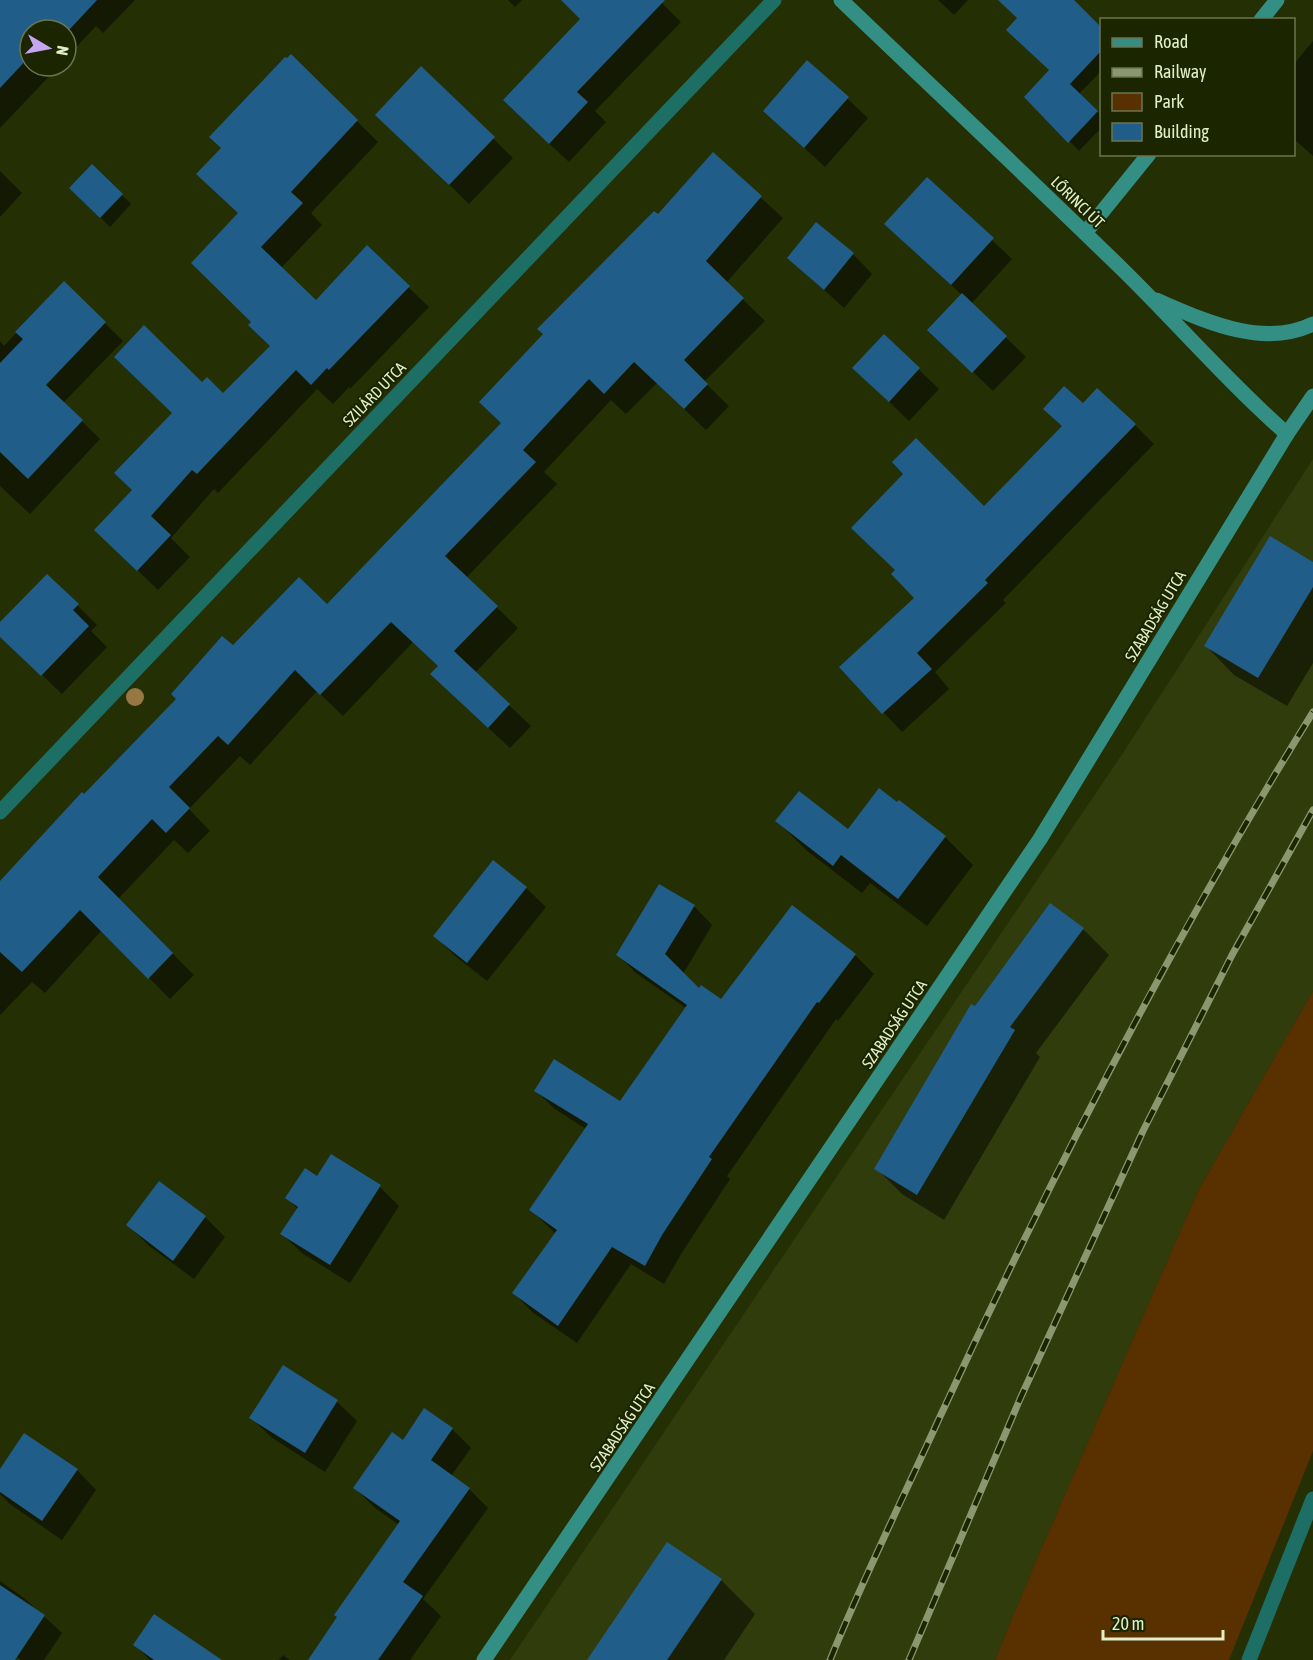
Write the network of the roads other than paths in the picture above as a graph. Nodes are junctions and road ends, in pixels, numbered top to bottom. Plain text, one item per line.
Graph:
1 (774, 0) edge
2 (841, 0) edge
3 (1277, 0) edge
4 (1263, 18) edge
5 (1147, 156) edge
6 (1085, 233) junction
7 (1150, 297) junction
8 (1313, 324) edge
9 (1313, 396) edge
10 (1287, 434) junction
11 (0, 812) edge
12 (1313, 1498) edge
13 (484, 1660) edge
14 (1250, 1660) edge

1 - 11 street, SZILÁRD UTCA
2 - 6 street, LŐRINCI ÚT
3 - 4 street
5 - 6 street
6 - 7 street, LŐRINCI ÚT
7 - 8 street
7 - 10 street, LŐRINCI ÚT
9 - 10 street, SZABADSÁG UTCA
10 - 13 street, SZABADSÁG UTCA
12 - 14 street

